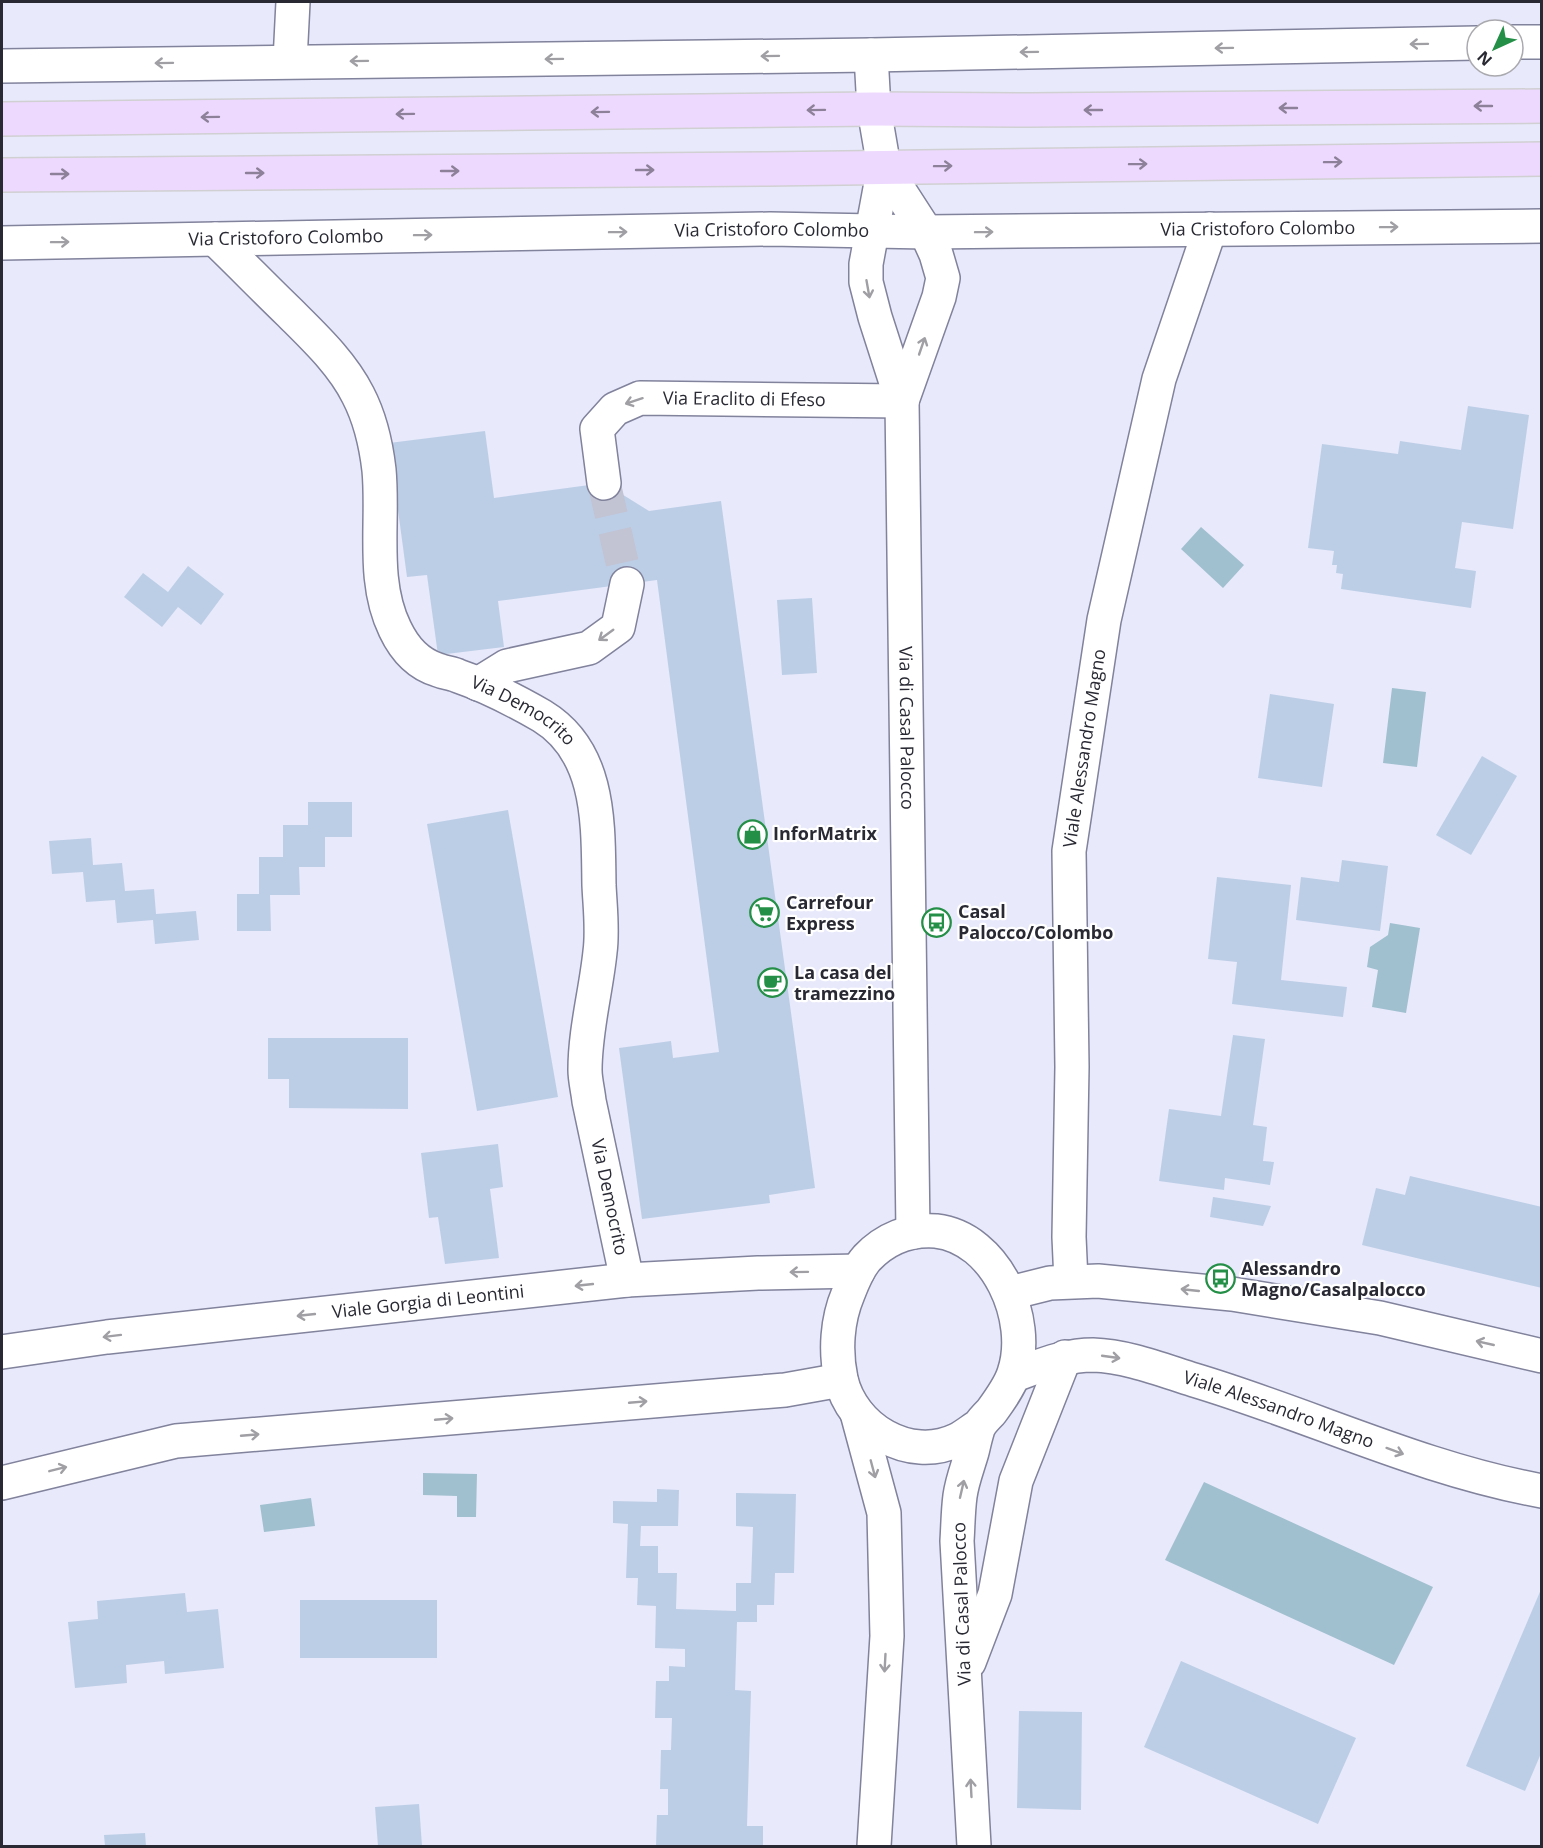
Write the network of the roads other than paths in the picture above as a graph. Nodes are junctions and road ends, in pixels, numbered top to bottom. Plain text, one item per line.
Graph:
1 (293, 2) edge
2 (1525, 42) edge
3 (1542, 42) edge
4 (1465, 43) edge
5 (871, 55) junction
6 (290, 61) junction
7 (2, 66) edge
8 (1542, 106) edge
9 (874, 109) junction
10 (2, 119) edge
11 (1542, 159) edge
12 (884, 167) junction
13 (2, 174) edge
14 (1542, 226) edge
15 (1210, 229) junction
16 (873, 232) junction
17 (926, 232) junction
18 (215, 239) junction
19 (2, 243) edge
20 (902, 401) junction
21 (604, 483) tunnel mouth
22 (627, 584) tunnel mouth
23 (478, 684) junction
24 (913, 1232) junction
25 (858, 1271) junction
26 (627, 1280) junction
27 (1071, 1281) junction
28 (1010, 1293) junction
29 (2, 1352) edge
30 (1542, 1356) edge
31 (1065, 1357) junction
32 (1014, 1375) junction
33 (841, 1380) junction
34 (857, 1413) junction
35 (980, 1425) junction
36 (2, 1483) edge
37 (1542, 1491) edge
38 (964, 1675) junction
39 (874, 1846) edge
40 (974, 1846) edge

1 - 6 street
2 - 3 street
4 -> 5 street
5 -> 6 street
5 - 9 street
6 -> 7 street
8 -> 9 main road
9 -> 10 main road
9 - 12 street
12 -> 11 main road
13 -> 12 main road
12 - 16 street, Via di Casal Palocco
12 - 17 street
15 -> 14 street, Via Cristoforo Colombo
17 -> 15 street, Via Cristoforo Colombo
15 - 27 street, Viale Alessandro Magno
16 - 17 street, Via Cristoforo Colombo
18 -> 16 street, Via Cristoforo Colombo
16 -> 20 street, Via di Casal Palocco
20 -> 17 street
19 -> 18 street, Via Cristoforo Colombo
18 - 23 street, Via Democrito
20 -> 21 street, Via Eraclito di Efeso
20 - 24 street, Via di Casal Palocco
22 -> 23 street
23 - 26 street, Via Democrito
24 - 25 street
24 - 28 street
25 -> 26 street, Viale Gorgia di Leontini
25 - 33 street
26 -> 29 street, Viale Gorgia di Leontini
27 - 28 street
30 -> 27 street
28 - 32 street
31 - 32 street, Viale Alessandro Magno
31 -> 37 street, Viale Alessandro Magno
31 - 38 street
32 - 35 street, Via di Casal Palocco
33 - 34 street
36 -> 33 street
34 - 35 street
34 -> 39 street
38 -> 35 street, Via di Casal Palocco
40 -> 38 street, Via di Casal Palocco

